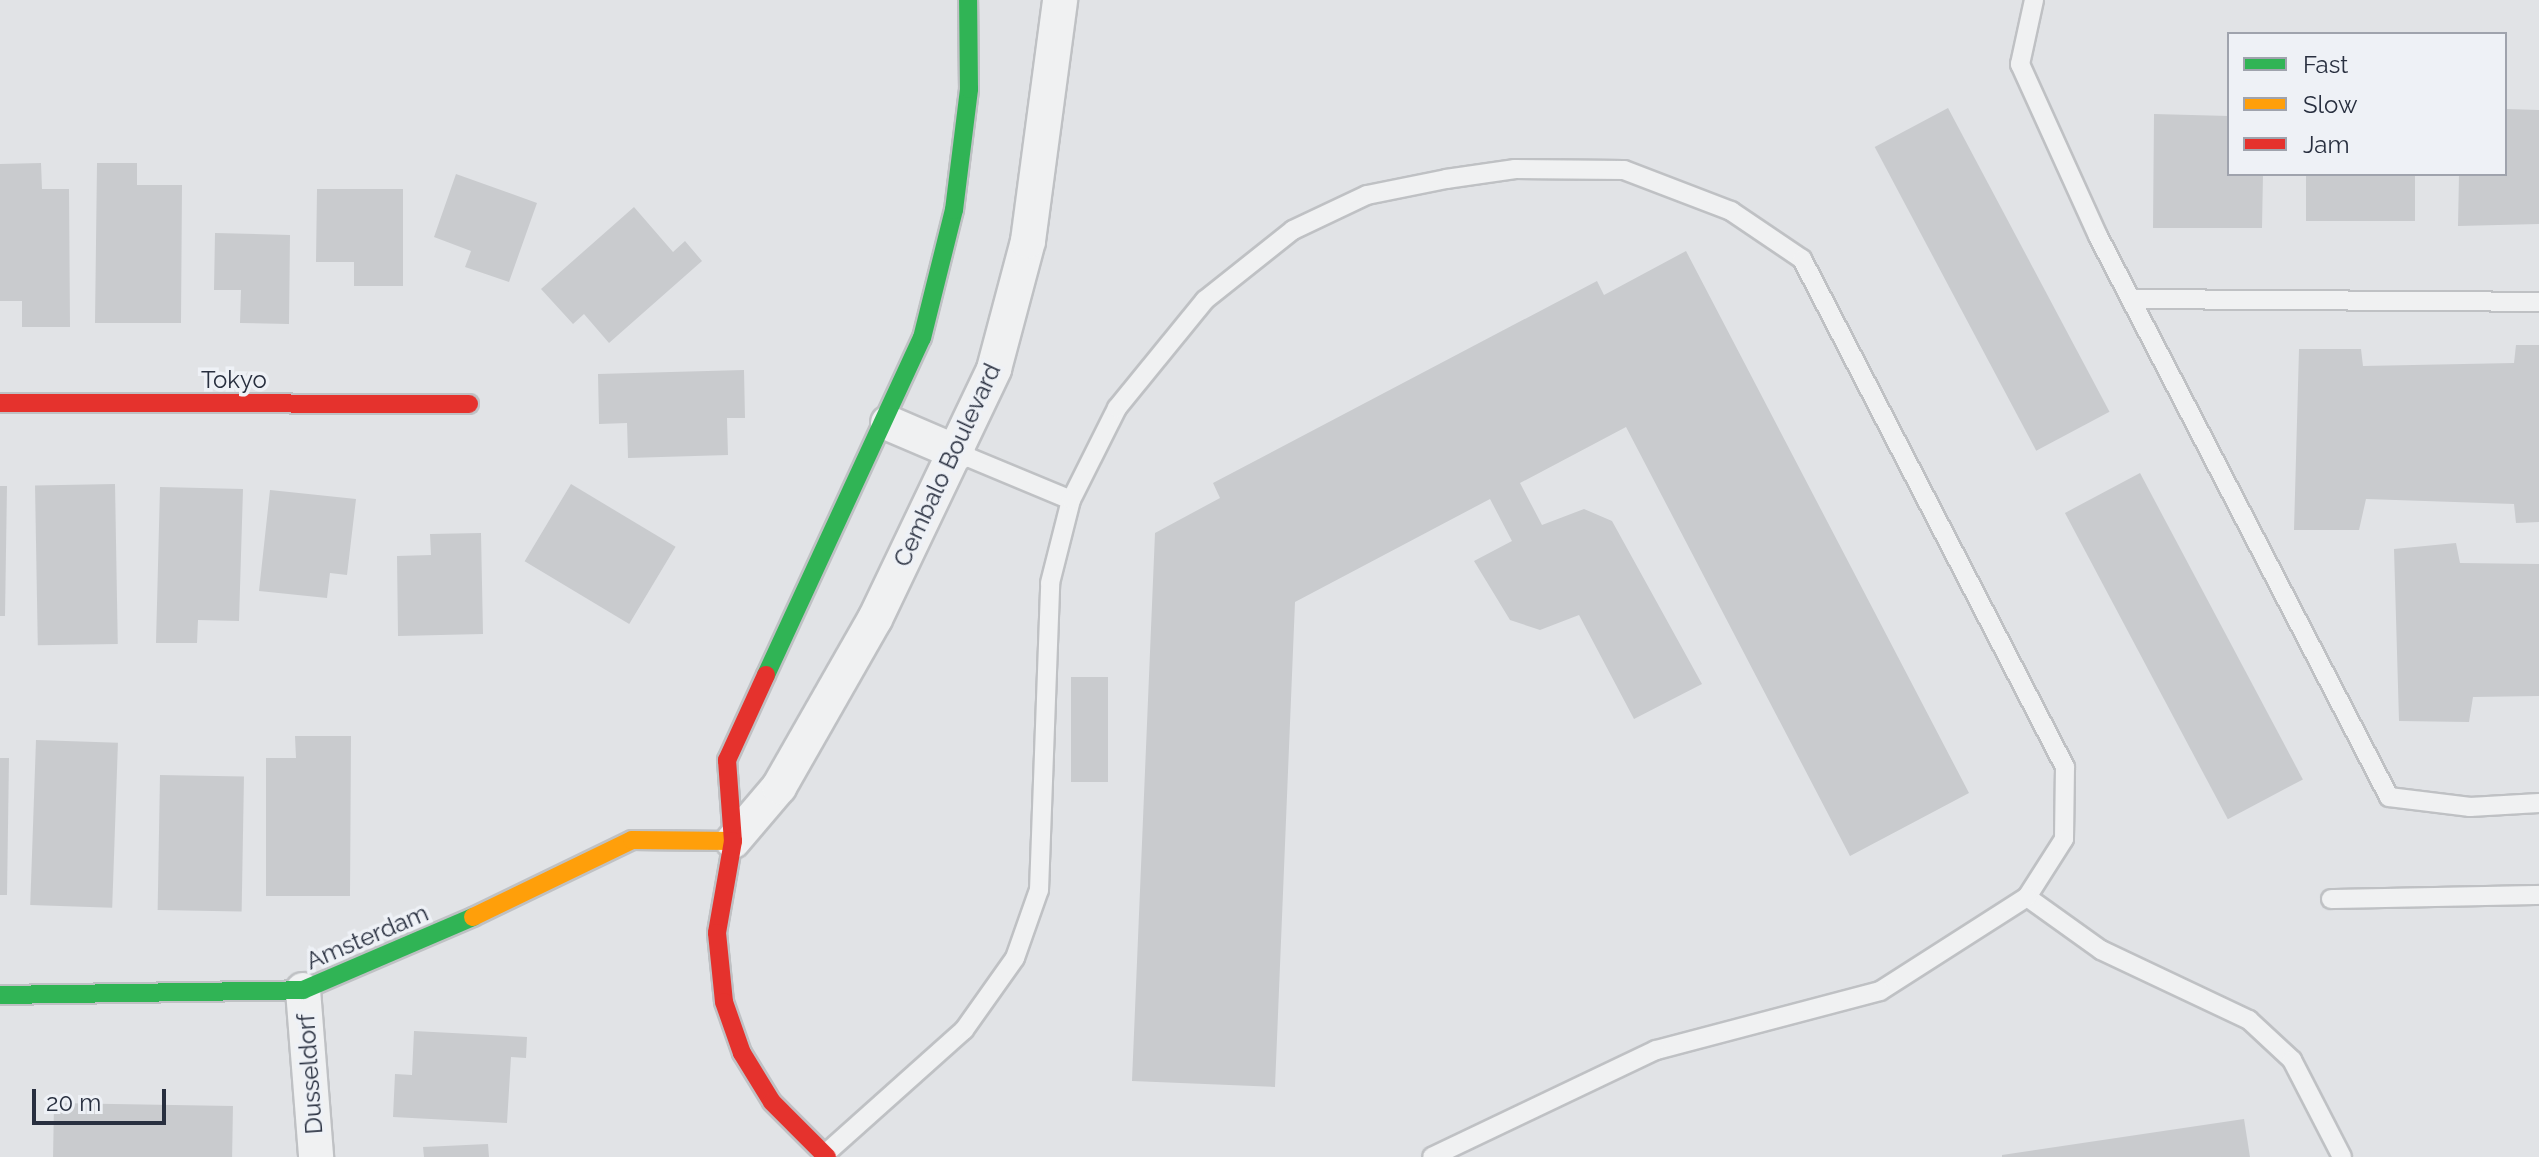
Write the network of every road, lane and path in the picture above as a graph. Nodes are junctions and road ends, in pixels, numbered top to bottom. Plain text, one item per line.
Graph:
1 (968, 0) edge
2 (1060, 0) edge
3 (2034, 0) edge
4 (2131, 299) junction
5 (2539, 302) edge
6 (0, 403) edge
7 (469, 404) dead end
8 (888, 423) junction
9 (958, 453) junction
10 (1071, 500) junction
11 (2539, 803) edge
12 (733, 841) junction
13 (2539, 895) edge
14 (2027, 897) junction
15 (2331, 899) dead end
16 (303, 990) junction
17 (0, 995) edge
18 (826, 1156) edge
19 (316, 1157) edge
20 (1432, 1157) edge
21 (2342, 1157) edge

1 - 8 street, Cembalo Boulevard
2 - 9 street, Cembalo Boulevard
3 - 4 lane
4 - 5 lane
4 - 11 lane
6 - 7 street, Tokyo
8 - 9 street
8 - 12 street, Cembalo Boulevard
9 - 10 lane
9 - 12 street, Cembalo Boulevard
10 - 14 lane
10 - 18 lane
12 - 16 street, Amsterdam
12 - 18 street, Cembalo Boulevard
13 - 15 lane
14 - 20 lane
14 - 21 lane
16 - 17 street, Amsterdam
16 - 19 street, Dusseldorf

